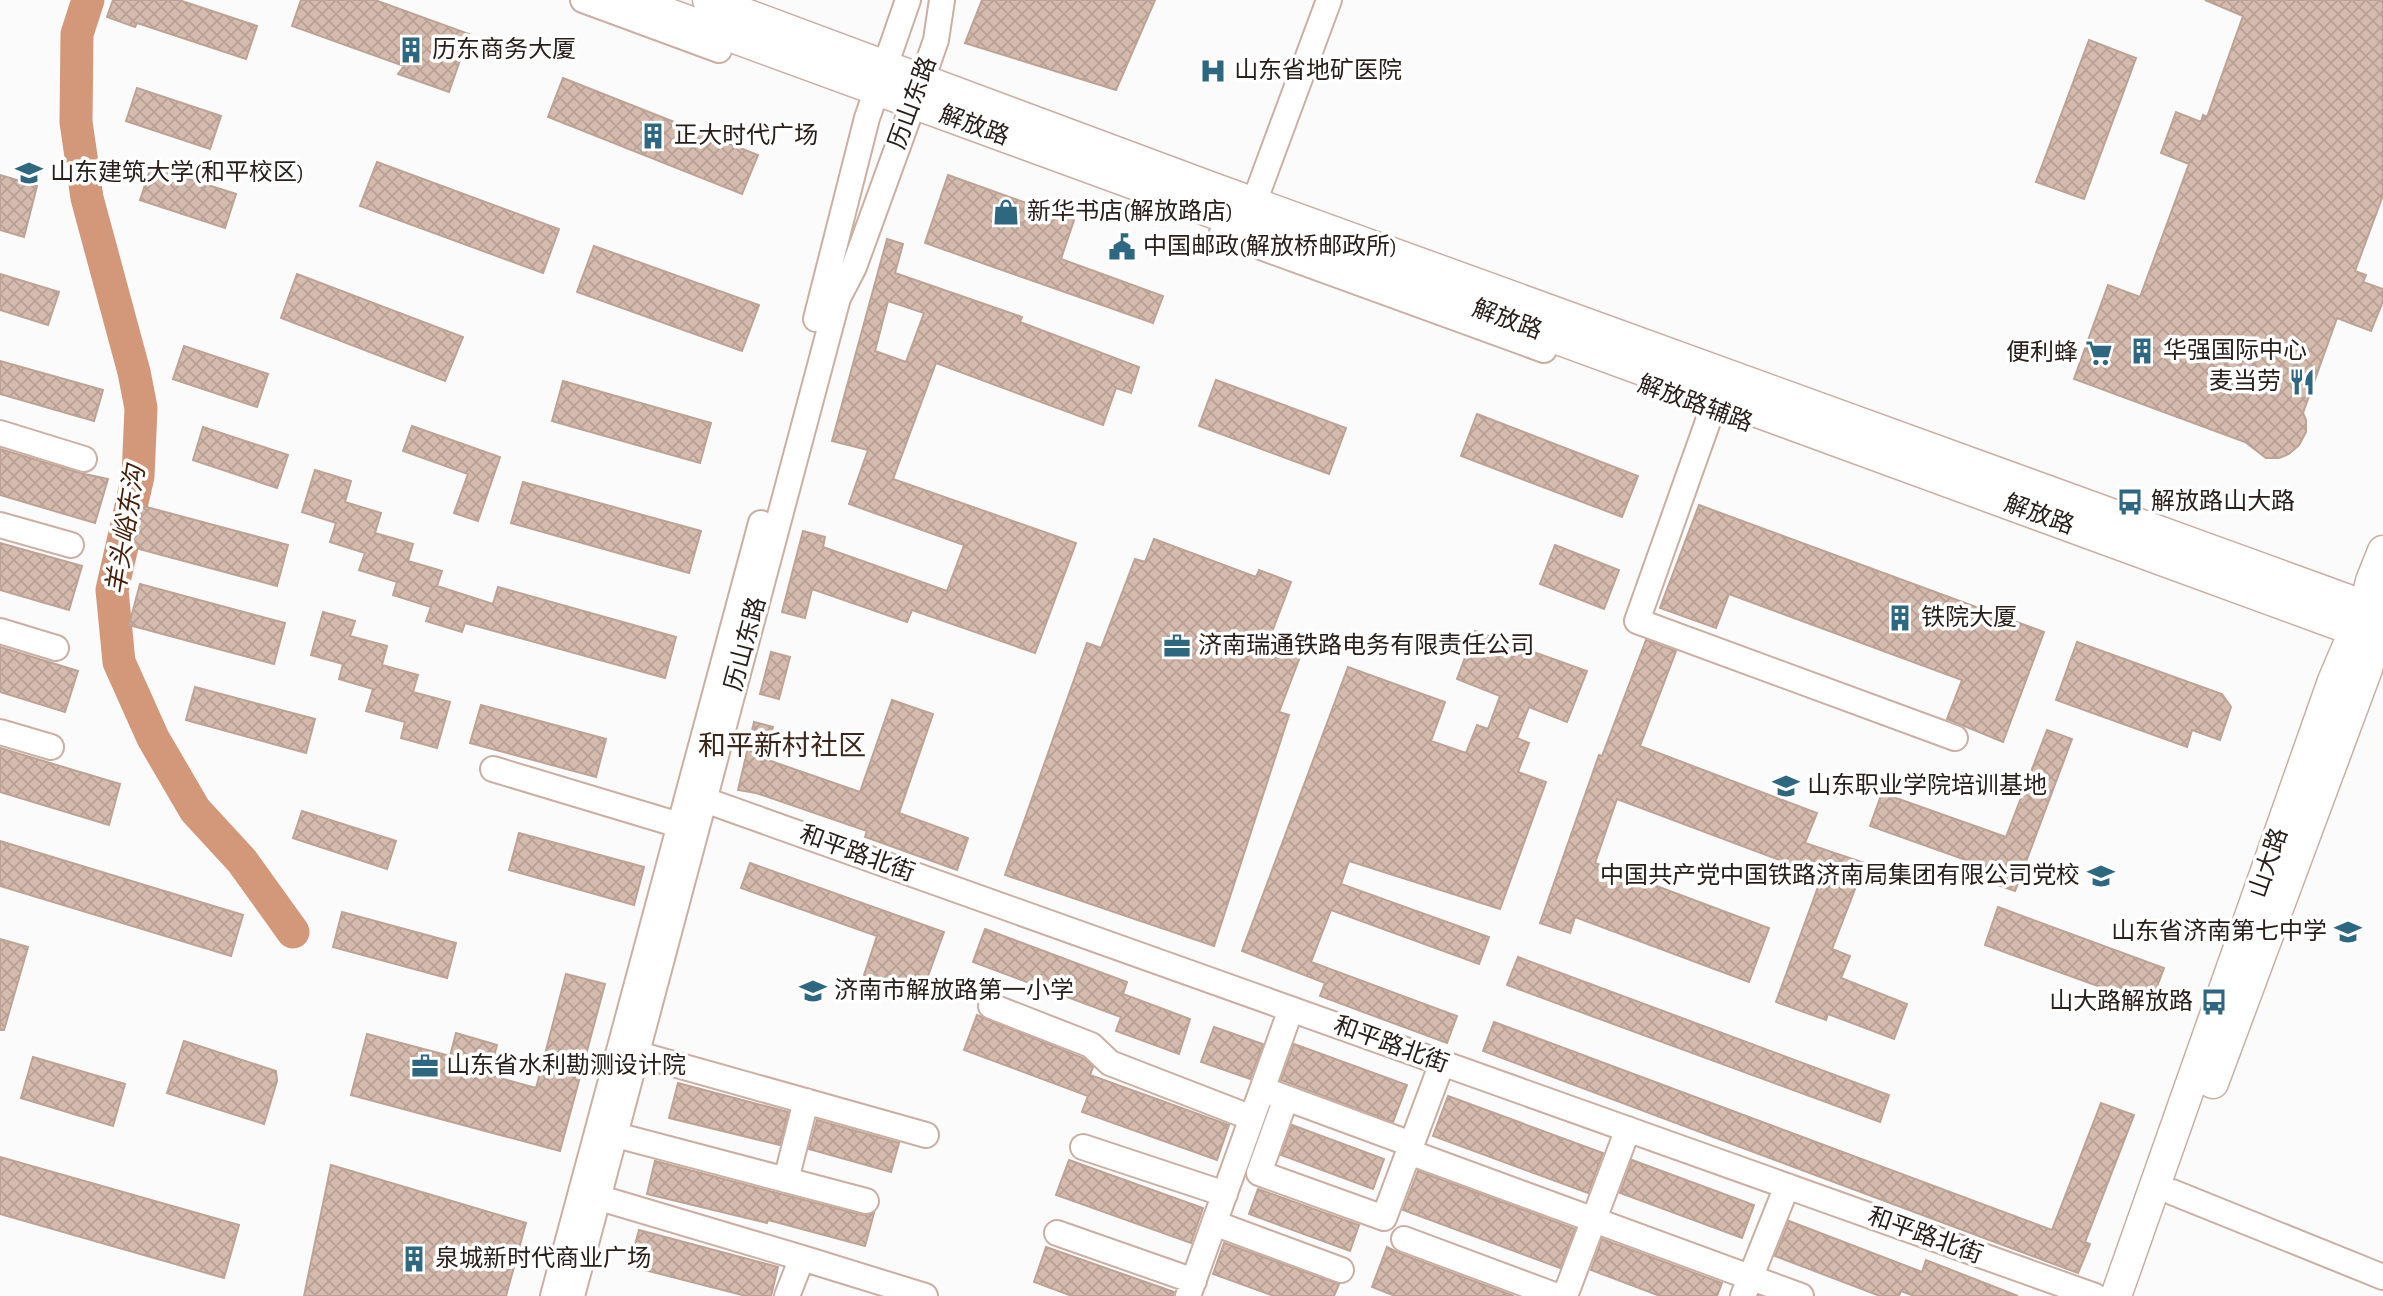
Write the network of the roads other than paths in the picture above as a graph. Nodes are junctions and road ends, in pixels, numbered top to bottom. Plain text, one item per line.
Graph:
1 (583, 0) edge
2 (631, 0) edge
3 (708, 0) edge
4 (908, 0) edge
5 (942, 0) edge
6 (1329, 0) edge
7 (733, 26) edge
8 (879, 78) junction
9 (918, 92) junction
10 (1252, 187) junction
11 (1213, 210) junction
12 (1712, 410) junction
13 (0, 433) edge
14 (84, 459) dead end
15 (0, 525) edge
16 (71, 545) dead end
17 (2383, 551) edge
18 (2181, 552) junction
19 (2375, 621) edge
20 (0, 631) edge
21 (56, 648) dead end
22 (0, 732) edge
23 (1955, 738) dead end
24 (51, 747) dead end
25 (493, 769) dead end
26 (696, 797) junction
27 (679, 824) junction
28 (991, 1006) dead end
29 (1291, 1009) junction
30 (638, 1054) junction
31 (1442, 1063) junction
32 (1274, 1094) junction
33 (806, 1101) junction
34 (1252, 1118) junction
35 (1628, 1129) junction
36 (616, 1135) junction
37 (926, 1135) dead end
38 (1083, 1147) dead end
39 (1410, 1148) junction
40 (786, 1180) junction
41 (1787, 1186) junction
42 (2172, 1192) junction
43 (1224, 1194) junction
44 (600, 1198) junction
45 (866, 1201) dead end
46 (1594, 1221) junction
47 (1214, 1223) junction
48 (1057, 1233) dead end
49 (1404, 1239) dead end
50 (802, 1258) junction
51 (1342, 1270) dead end
52 (2383, 1277) edge
53 (1747, 1287) edge
54 (1194, 1291) edge
55 (553, 1296) edge
56 (572, 1296) edge
57 (787, 1296) edge
58 (925, 1296) edge
59 (1557, 1296) edge
60 (1565, 1296) edge
61 (1801, 1296) edge
62 (2095, 1296) edge
63 (2116, 1296) edge
64 (2133, 1296) edge

1 - 7 street
2 - 7 main road, 解放路
3 - 7 main road, 解放路
4 - 8 street, 历山东路
5 - 9 street, 历山东路
6 - 10 street
7 - 8 main road, 解放路
8 - 9 main road, 解放路
8 - 26 street, 历山东路
9 - 11 main road, 解放路
9 - 26 street, 历山东路
10 - 11 main road
10 - 18 street
11 - 12 street, 解放路辅路
11 - 18 main road, 解放路
12 - 18 street, 解放路辅路
12 - 23 street
13 - 14 street
15 - 16 street
17 - 19 main road, 山大路
18 - 19 main road, 解放路
19 - 42 main road, 山大路
19 - 63 main road, 山大路
20 - 21 street
22 - 24 street
25 - 27 street
26 - 27 street, 历山东路
26 - 29 street, 和平路北街
26 - 30 street, 历山东路
27 - 55 street, 历山东路
28 - 34 street
29 - 31 street, 和平路北街
29 - 32 street
30 - 33 street
30 - 36 street, 历山东路
31 - 35 street, 和平路北街
31 - 39 street
32 - 34 street
32 - 39 street
32 - 39 street
33 - 37 street
33 - 40 street
34 - 43 street
35 - 41 street, 和平路北街
35 - 46 street
36 - 40 street
36 - 44 street, 历山东路
38 - 43 street
39 - 46 street
40 - 45 street
41 - 53 street
41 - 62 street, 和平路北街
42 - 52 street
42 - 64 main road, 山大路
43 - 47 street
44 - 50 street
44 - 56 street, 历山东路
46 - 53 street
46 - 60 street
47 - 51 street
47 - 54 street
48 - 54 street
49 - 59 street
50 - 57 street
50 - 58 street
53 - 61 street

